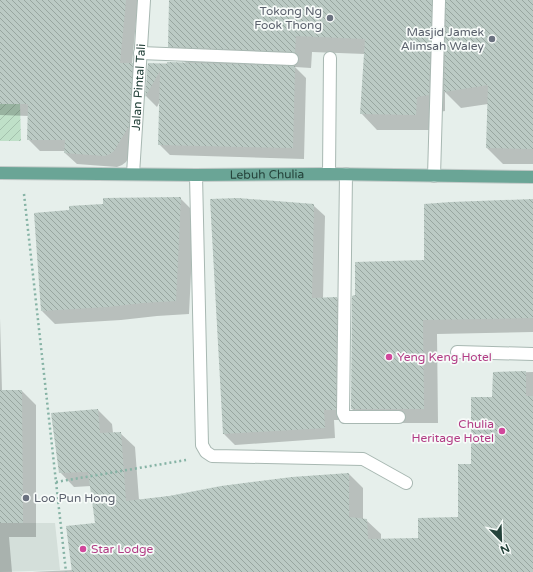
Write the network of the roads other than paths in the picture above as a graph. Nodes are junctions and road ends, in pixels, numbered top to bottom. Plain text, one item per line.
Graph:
1 (144, 0) edge
2 (439, 1) dead end
3 (140, 53) junction
4 (330, 58) dead end
5 (292, 59) dead end
6 (0, 173) edge
7 (133, 174) junction
8 (329, 174) junction
9 (346, 174) junction
10 (196, 175) junction
11 (434, 176) junction
12 (533, 177) edge
13 (457, 352) dead end
14 (533, 354) edge
15 (399, 417) dead end
16 (406, 483) dead end

1 - 3 street, Jalan Pintal Tali
2 - 11 street
3 - 5 street
3 - 7 street, Jalan Pintal Tali
4 - 8 street
6 - 7 main road, Lebuh Chulia
7 - 10 main road, Lebuh Chulia
8 - 9 main road, Lebuh Chulia
8 - 10 main road, Lebuh Chulia
9 - 11 main road, Lebuh Chulia
9 - 15 street
10 - 16 street
11 - 12 main road, Lebuh Chulia
13 - 14 street

